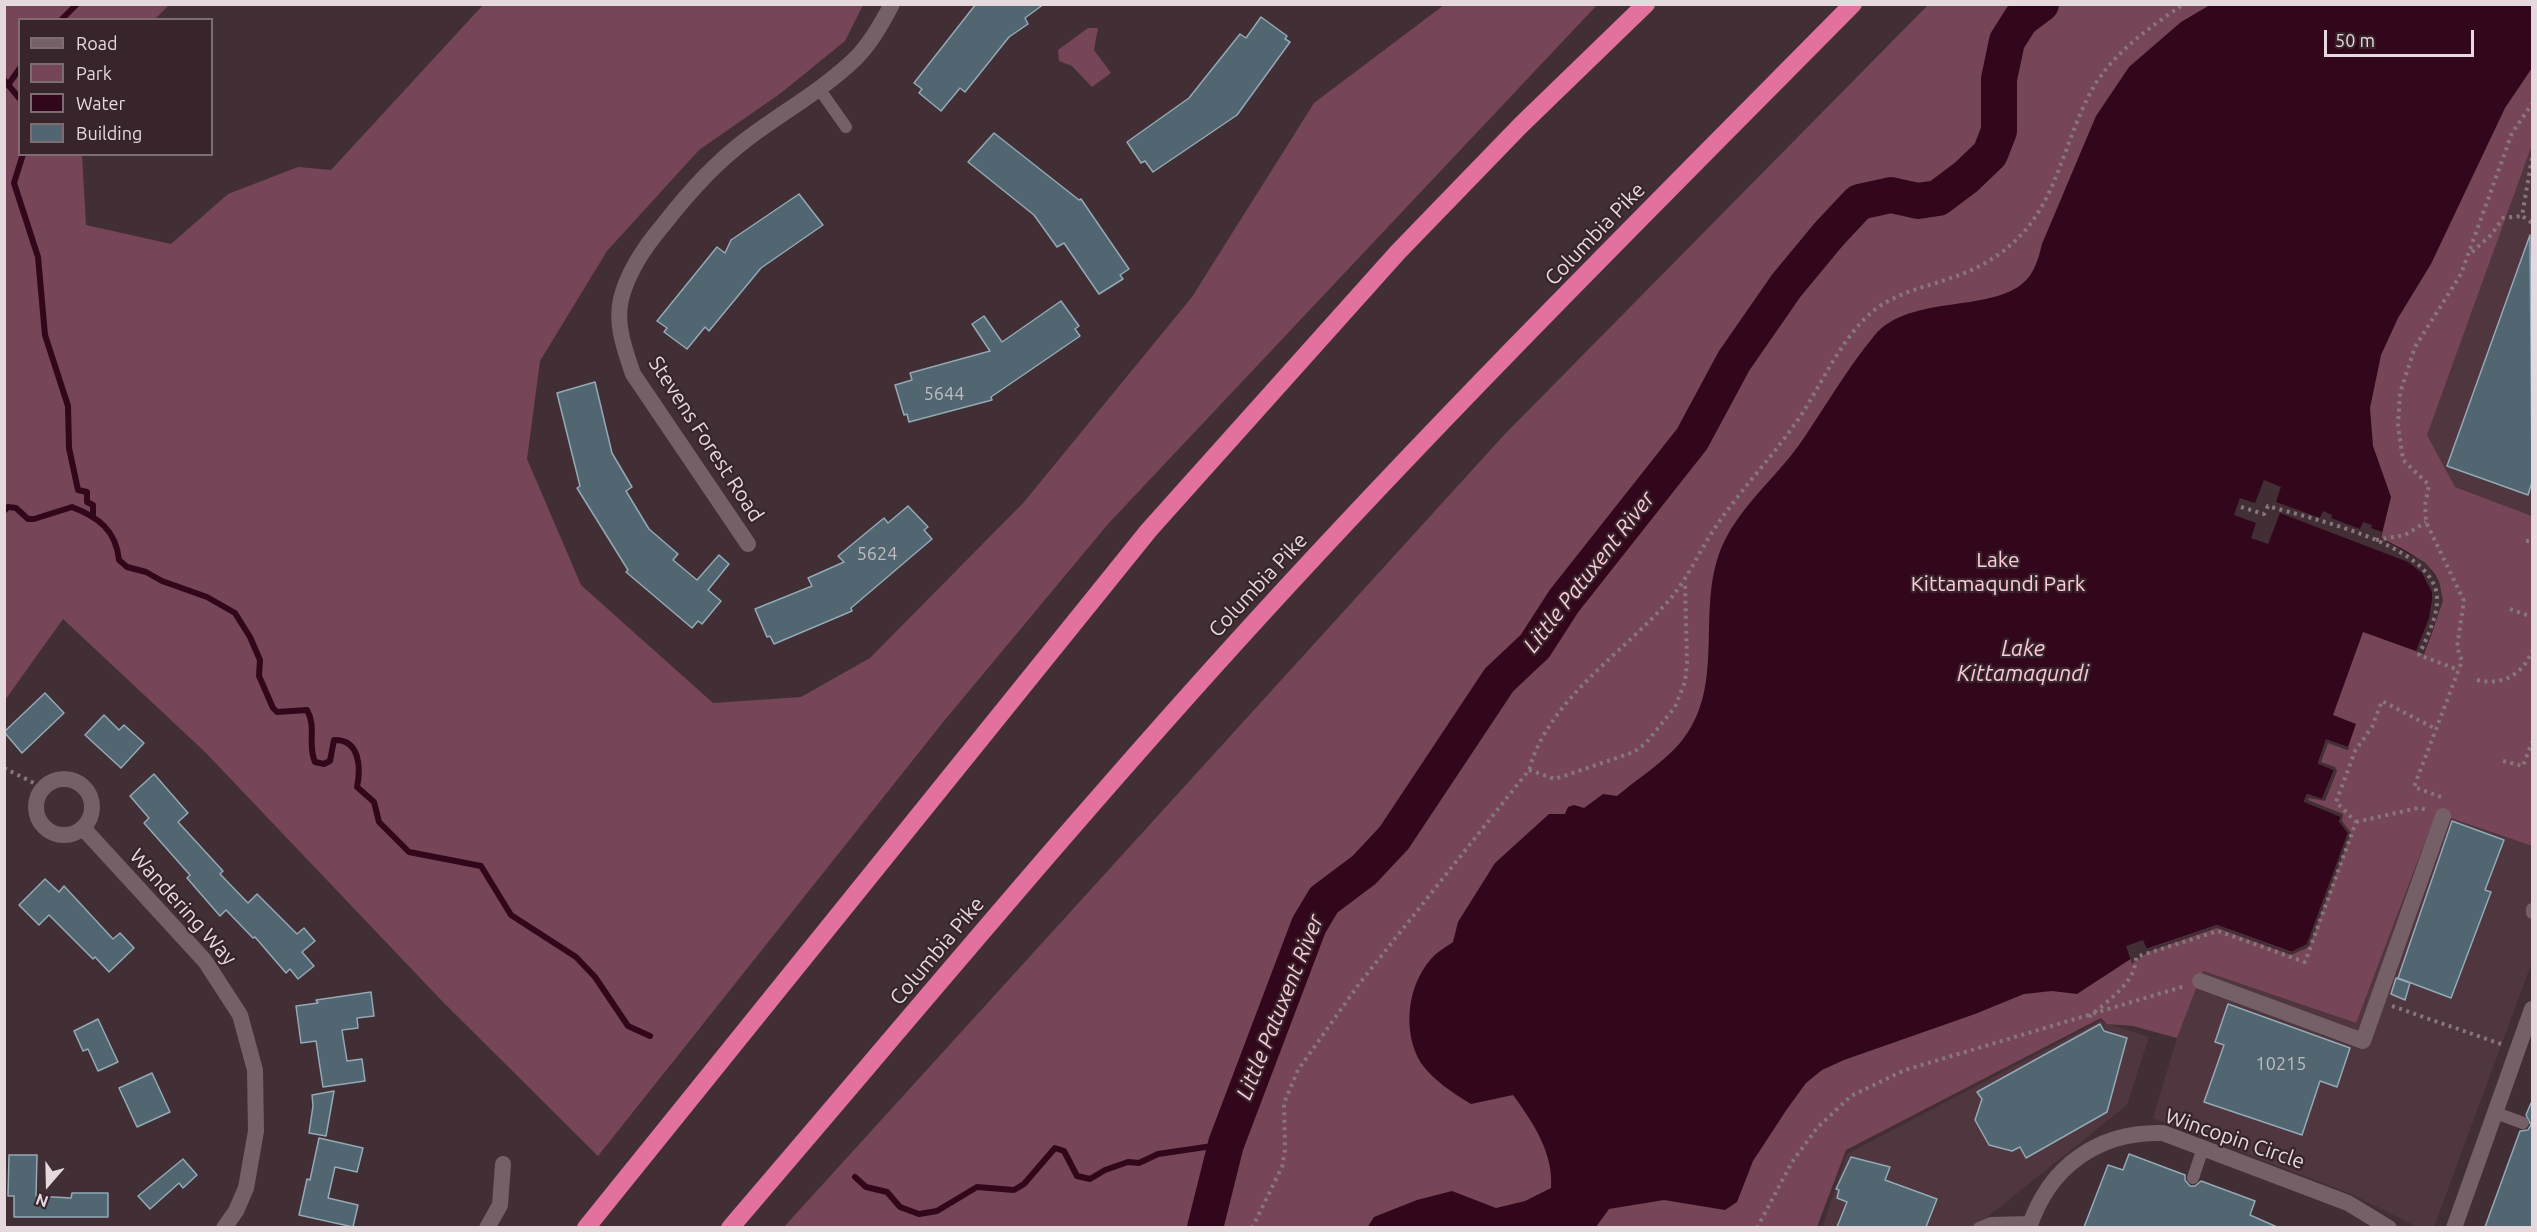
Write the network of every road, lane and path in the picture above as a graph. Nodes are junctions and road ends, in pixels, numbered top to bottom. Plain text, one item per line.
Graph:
1 (892, 4) edge
2 (1646, 4) edge
3 (1853, 4) edge
4 (2184, 4) edge
5 (820, 90) junction
6 (2532, 104) edge
7 (846, 127) dead end
8 (2532, 158) edge
9 (2522, 216) junction
10 (2532, 223) edge
11 (2470, 253) junction
12 (2241, 507) dead end
13 (2426, 522) junction
14 (2376, 540) junction
15 (2526, 541) dead end
16 (2532, 541) edge
17 (748, 543) dead end
18 (1685, 581) junction
19 (2510, 609) dead end
20 (2532, 617) edge
21 (2532, 651) edge
22 (2459, 670) junction
23 (2477, 680) dead end
24 (2436, 729) junction
25 (2532, 742) edge
26 (2503, 761) dead end
27 (4, 768) edge
28 (1529, 770) junction
29 (44, 788) junction
30 (2436, 813) junction
31 (2356, 822) junction
32 (83, 828) junction
33 (2200, 981) joint
34 (2377, 1000) junction
35 (2532, 1009) edge
36 (2090, 1017) junction
37 (2518, 1050) junction
38 (2496, 1113) junction
39 (2523, 1123) dead end
40 (2203, 1148) junction
41 (503, 1164) dead end
42 (2193, 1178) dead end
43 (2030, 1225) edge
44 (224, 1227) edge
45 (487, 1227) edge
46 (586, 1227) edge
47 (730, 1227) edge
48 (1252, 1227) edge
49 (1757, 1227) edge
50 (1979, 1227) edge
51 (2389, 1227) edge
52 (2454, 1227) edge

1 - 5 street, Stevens Forest Road
2 - 46 highway
3 - 47 highway, Columbia Pike
4 - 18 path
5 - 7 lane
5 - 17 street, Stevens Forest Road
6 - 11 path
8 - 9 path
9 - 10 path
9 - 11 path
11 - 13 path
12 - 14 path
13 - 14 path
13 - 22 path
14 - 22 path
15 - 16 path
18 - 28 path
18 - 28 path
19 - 20 path
21 - 23 path
22 - 24 path
24 - 30 path
24 - 31 path
25 - 26 path
27 - 29 path
28 - 48 path
29 - 32 street
29 - 32 street
30 - 31 path
30 - 34 street
31 - 36 path
32 - 44 street, Wandering Way
33 - 34 street
33 - 36 path
34 - 37 path
35 - 37 street
36 - 49 path
37 - 38 street
38 - 39 lane
38 - 52 street
40 - 42 lane
40 - 43 street, Wincopin Circle
40 - 51 street, Wincopin Circle
41 - 45 street
43 - 50 lane

